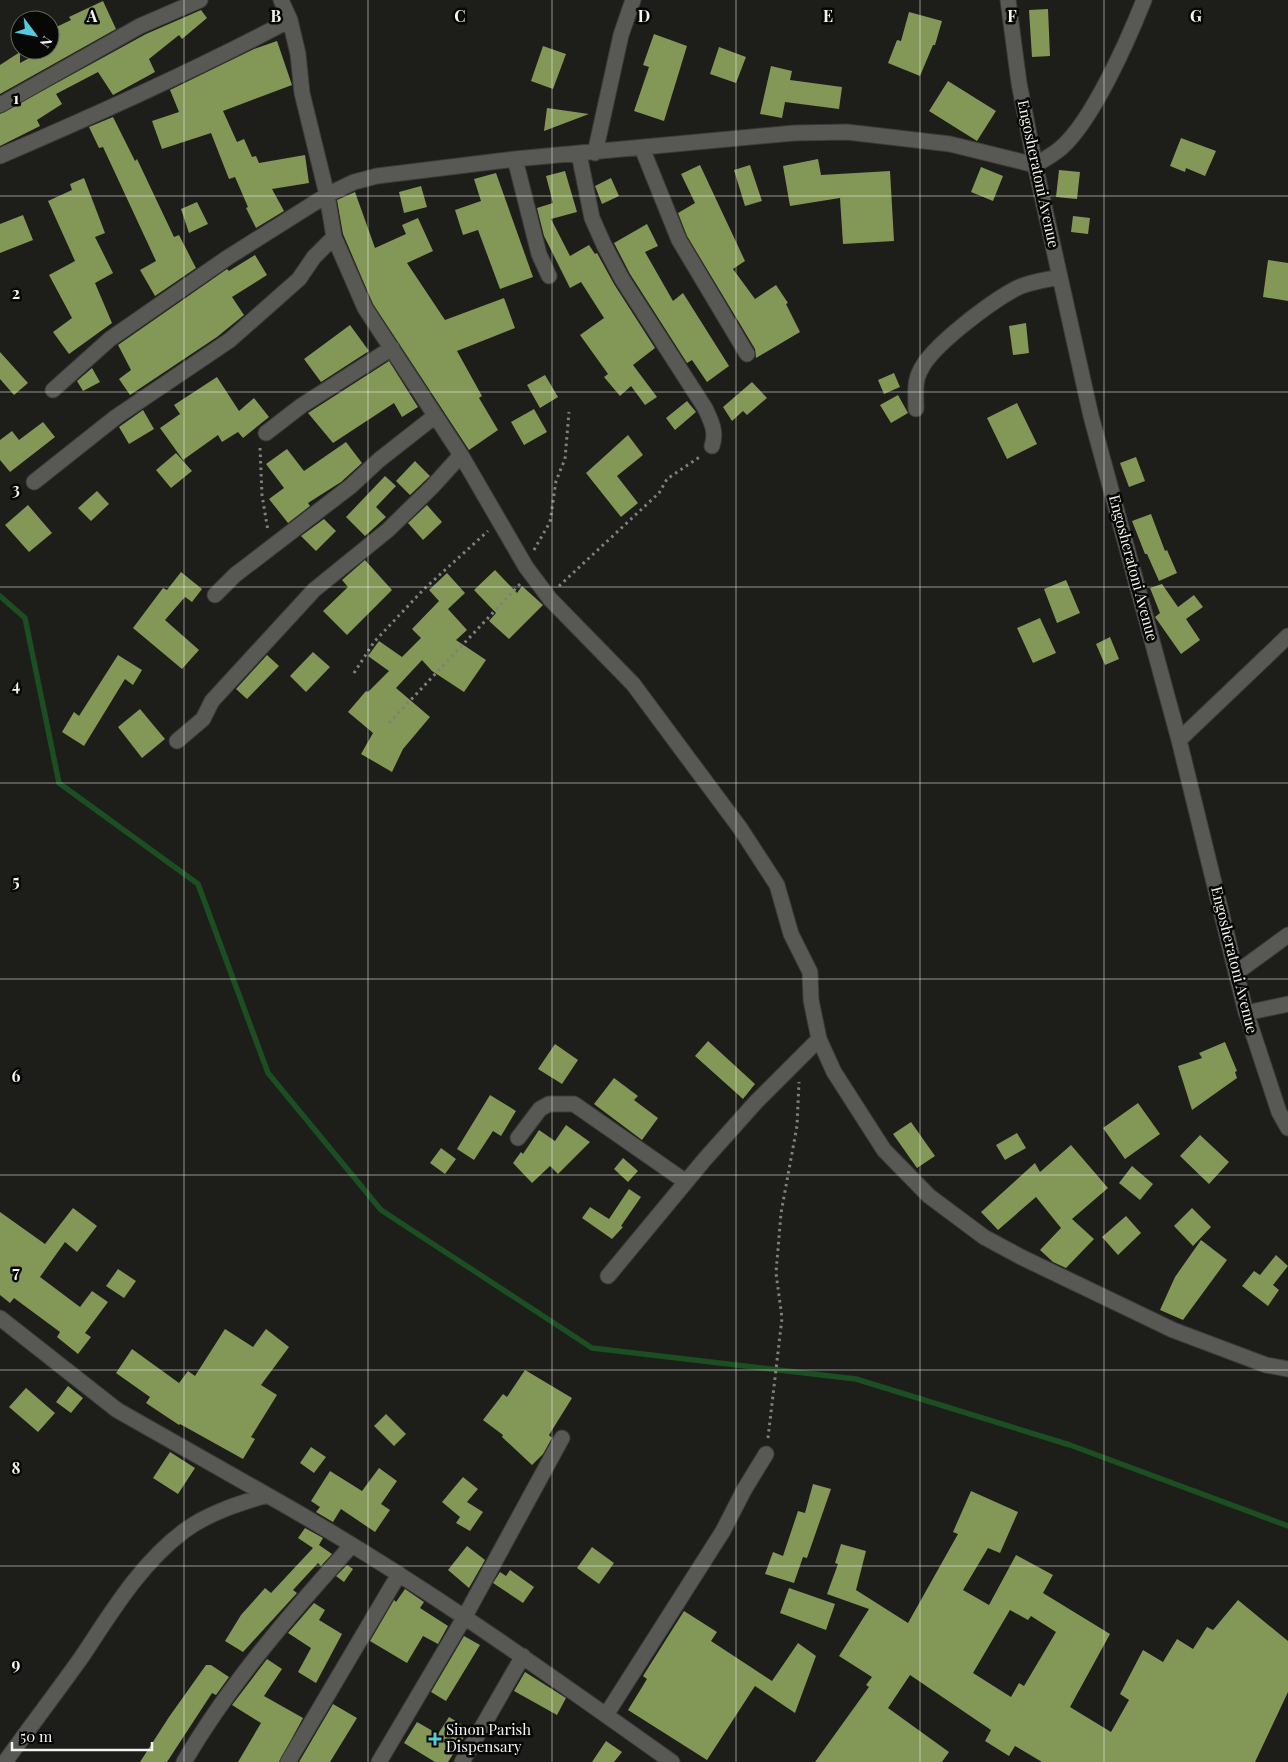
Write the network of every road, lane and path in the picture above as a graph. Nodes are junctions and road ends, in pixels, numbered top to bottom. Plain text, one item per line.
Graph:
1 (200, 0) edge
2 (281, 0) edge
3 (633, 0) edge
4 (1008, 0) edge
5 (1144, 0) edge
6 (290, 20) junction
7 (0, 105) edge
8 (642, 148) junction
9 (594, 153) junction
10 (579, 154) junction
11 (0, 156) edge
12 (515, 159) junction
13 (1035, 165) junction
14 (327, 195) junction
15 (334, 237) junction
16 (549, 276) dead end
17 (1060, 277) junction
18 (392, 348) junction
19 (747, 354) dead end
20 (52, 390) dead end
21 (916, 409) dead end
22 (569, 412) dead end
23 (435, 416) junction
24 (266, 433) joint
25 (712, 446) joint
26 (460, 455) junction
27 (34, 482) dead end
28 (499, 520) junction
29 (272, 546) junction
30 (528, 569) junction
31 (215, 595) dead end
32 (550, 599) junction
33 (1288, 636) edge
34 (354, 673) dead end
35 (390, 722) dead end
36 (1180, 740) junction
37 (177, 741) dead end
38 (1288, 936) edge
39 (1236, 973) junction
40 (1288, 1004) edge
41 (1246, 1013) junction
42 (819, 1039) junction
43 (800, 1059) junction
44 (1288, 1128) edge
45 (518, 1138) dead end
46 (686, 1182) junction
47 (608, 1276) dead end
48 (0, 1318) edge
49 (1288, 1369) edge
50 (562, 1438) dead end
51 (766, 1454) joint
52 (267, 1494) junction
53 (352, 1545) junction
54 (400, 1574) junction
55 (464, 1618) junction
56 (524, 1656) junction
57 (606, 1715) junction
58 (5, 1762) edge
59 (184, 1762) edge
60 (288, 1762) edge
61 (379, 1762) edge
62 (462, 1762) edge
63 (672, 1762) edge

1 - 7 street
2 - 6 street
3 - 9 street
4 - 13 street, Engosheratoni Avenue
5 - 13 street
6 - 11 street
6 - 14 street
8 - 9 street
8 - 13 street
8 - 19 street
9 - 10 street
10 - 12 street
10 - 25 street
12 - 14 street
12 - 16 street
13 - 17 street, Engosheratoni Avenue
14 - 15 street
14 - 20 street
15 - 18 street
15 - 27 street
17 - 21 street
17 - 36 street, Engosheratoni Avenue
18 - 23 street
18 - 24 street
22 - 30 path
23 - 26 street
23 - 29 street
24 - 29 path
25 - 32 path
26 - 28 street
26 - 37 street
28 - 30 street
28 - 34 path
29 - 31 street
30 - 32 street
30 - 35 path
32 - 42 street
33 - 36 street
36 - 39 street, Engosheratoni Avenue
38 - 39 street
39 - 41 street, Engosheratoni Avenue
40 - 41 street
41 - 44 street, Engosheratoni Avenue
42 - 43 street
42 - 49 street
43 - 46 street
43 - 51 path
45 - 46 street
46 - 47 street
48 - 52 street
50 - 55 street
51 - 57 street
52 - 53 street
52 - 58 street
53 - 54 street
53 - 59 street
54 - 55 street
54 - 60 street
55 - 56 street
55 - 61 street
56 - 57 street
56 - 62 street
57 - 63 street

